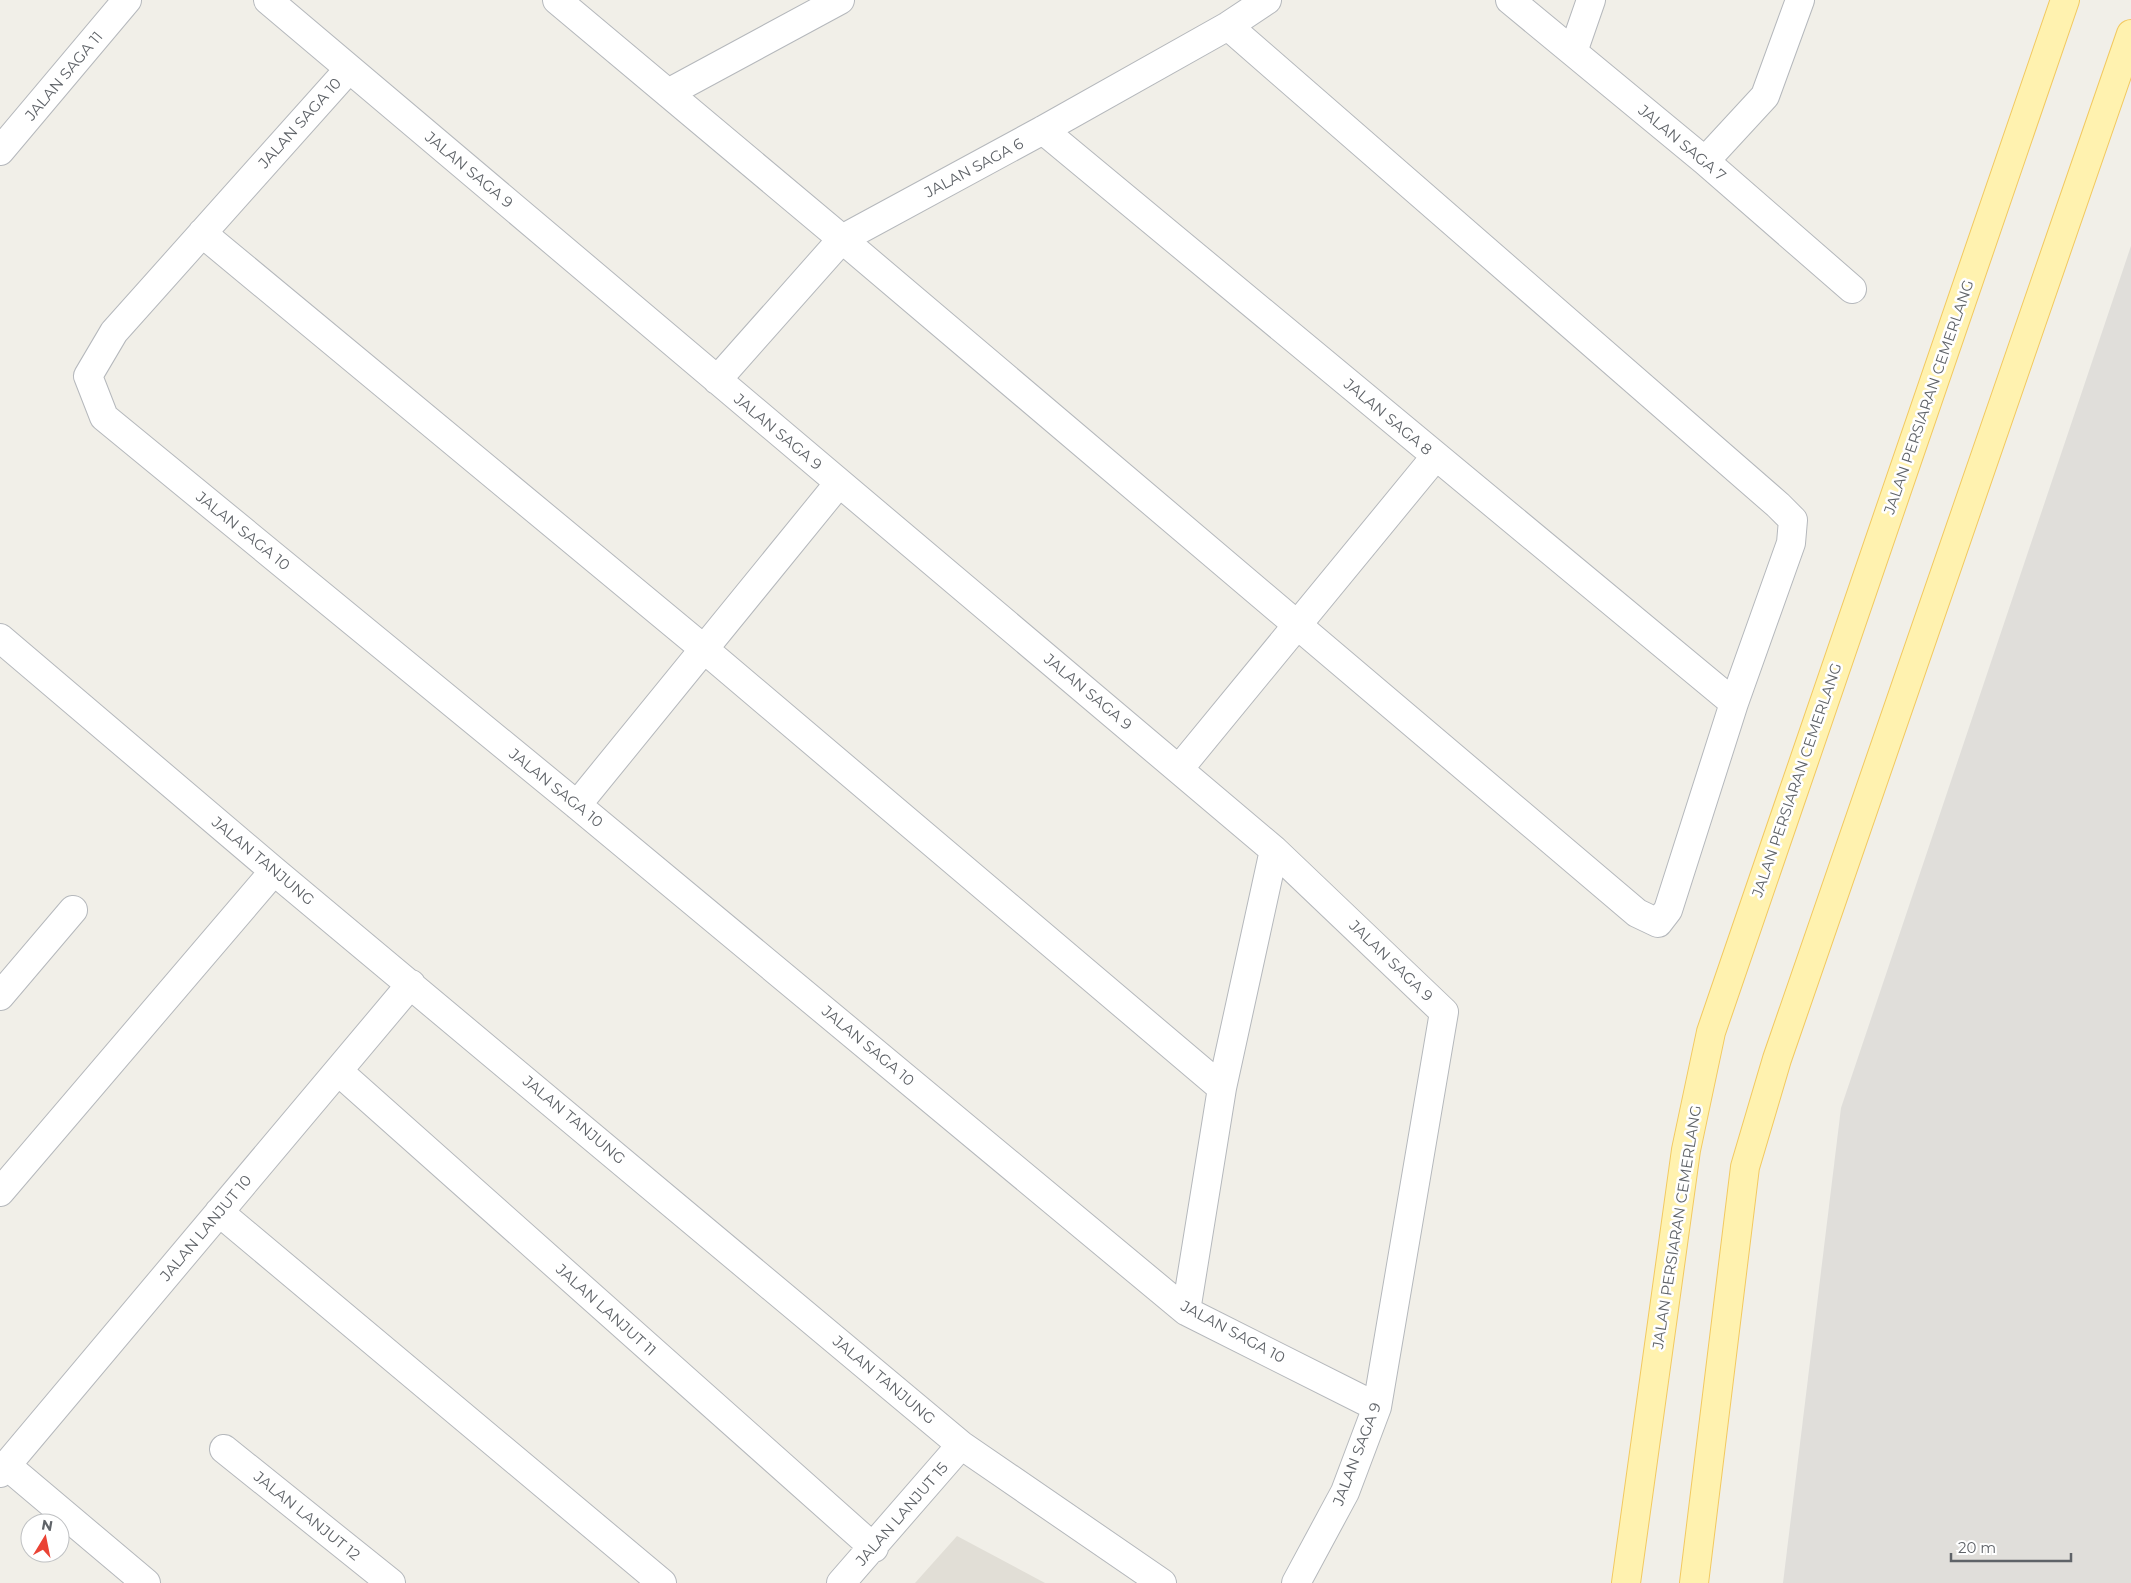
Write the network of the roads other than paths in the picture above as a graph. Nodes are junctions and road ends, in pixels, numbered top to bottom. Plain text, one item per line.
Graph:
1 (128, 0) edge
2 (268, 0) edge
3 (557, 0) edge
4 (840, 0) edge
5 (1267, 0) edge
6 (1510, 0) edge
7 (1591, 0) edge
8 (1800, 0) edge
9 (2065, 0) edge
10 (1228, 26) junction
11 (2131, 34) edge
12 (1573, 52) junction
13 (348, 68) junction
14 (668, 93) junction
15 (1043, 130) junction
16 (0, 151) edge
17 (1706, 161) junction
18 (202, 233) junction
19 (842, 239) junction
20 (1852, 289) dead end
21 (717, 380) junction
22 (1436, 456) junction
23 (839, 483) junction
24 (1297, 625) junction
25 (0, 638) edge
26 (704, 649) junction
27 (1734, 703) junction
28 (1179, 769) junction
29 (577, 805) junction
30 (1274, 850) junction
31 (274, 871) junction
32 (73, 910) dead end
33 (411, 984) junction
34 (0, 996) edge
35 (338, 1071) junction
36 (1222, 1088) junction
37 (0, 1192) edge
38 (219, 1212) junction
39 (1186, 1311) junction
40 (1377, 1407) junction
41 (961, 1445) junction
42 (224, 1449) dead end
43 (3, 1469) edge
44 (874, 1548) junction
45 (146, 1583) edge
46 (391, 1583) edge
47 (662, 1583) edge
48 (841, 1583) edge
49 (1162, 1583) edge
50 (1296, 1583) edge
51 (1626, 1583) edge
52 (1694, 1583) edge

1 - 16 street, JALAN SAGA 11
2 - 13 street, JALAN SAGA 9
3 - 14 street
4 - 14 street
5 - 10 street, JALAN SAGA 6
6 - 12 street, JALAN SAGA 7
7 - 12 street
8 - 17 street
9 - 51 main road, JALAN PERSIARAN CEMERLANG
10 - 15 street, JALAN SAGA 6
10 - 27 street
11 - 52 main road
12 - 17 street, JALAN SAGA 7
13 - 18 street, JALAN SAGA 10
13 - 21 street, JALAN SAGA 9
14 - 19 street
15 - 19 street, JALAN SAGA 6
15 - 22 street, JALAN SAGA 8
17 - 20 street, JALAN SAGA 7
18 - 26 street
18 - 29 street, JALAN SAGA 10
19 - 21 street, JALAN SAGA 6
19 - 24 street
21 - 23 street, JALAN SAGA 9
22 - 24 street
22 - 27 street, JALAN SAGA 8
23 - 26 street
23 - 28 street, JALAN SAGA 9
24 - 27 street
24 - 28 street
25 - 31 street, JALAN TANJUNG
26 - 29 street
26 - 36 street
28 - 30 street, JALAN SAGA 9
29 - 39 street, JALAN SAGA 10
30 - 36 street
30 - 40 street, JALAN SAGA 9
31 - 33 street, JALAN TANJUNG
31 - 37 street
32 - 34 street
33 - 35 street, JALAN LANJUT 10
33 - 41 street, JALAN TANJUNG
35 - 38 street, JALAN LANJUT 10
35 - 44 street, JALAN LANJUT 11
36 - 39 street
38 - 43 street, JALAN LANJUT 10
38 - 47 street
39 - 40 street, JALAN SAGA 10
40 - 50 street, JALAN SAGA 9
41 - 44 street, JALAN LANJUT 15
41 - 49 street, JALAN TANJUNG
42 - 46 street, JALAN LANJUT 12
43 - 45 street
44 - 48 street, JALAN LANJUT 15

